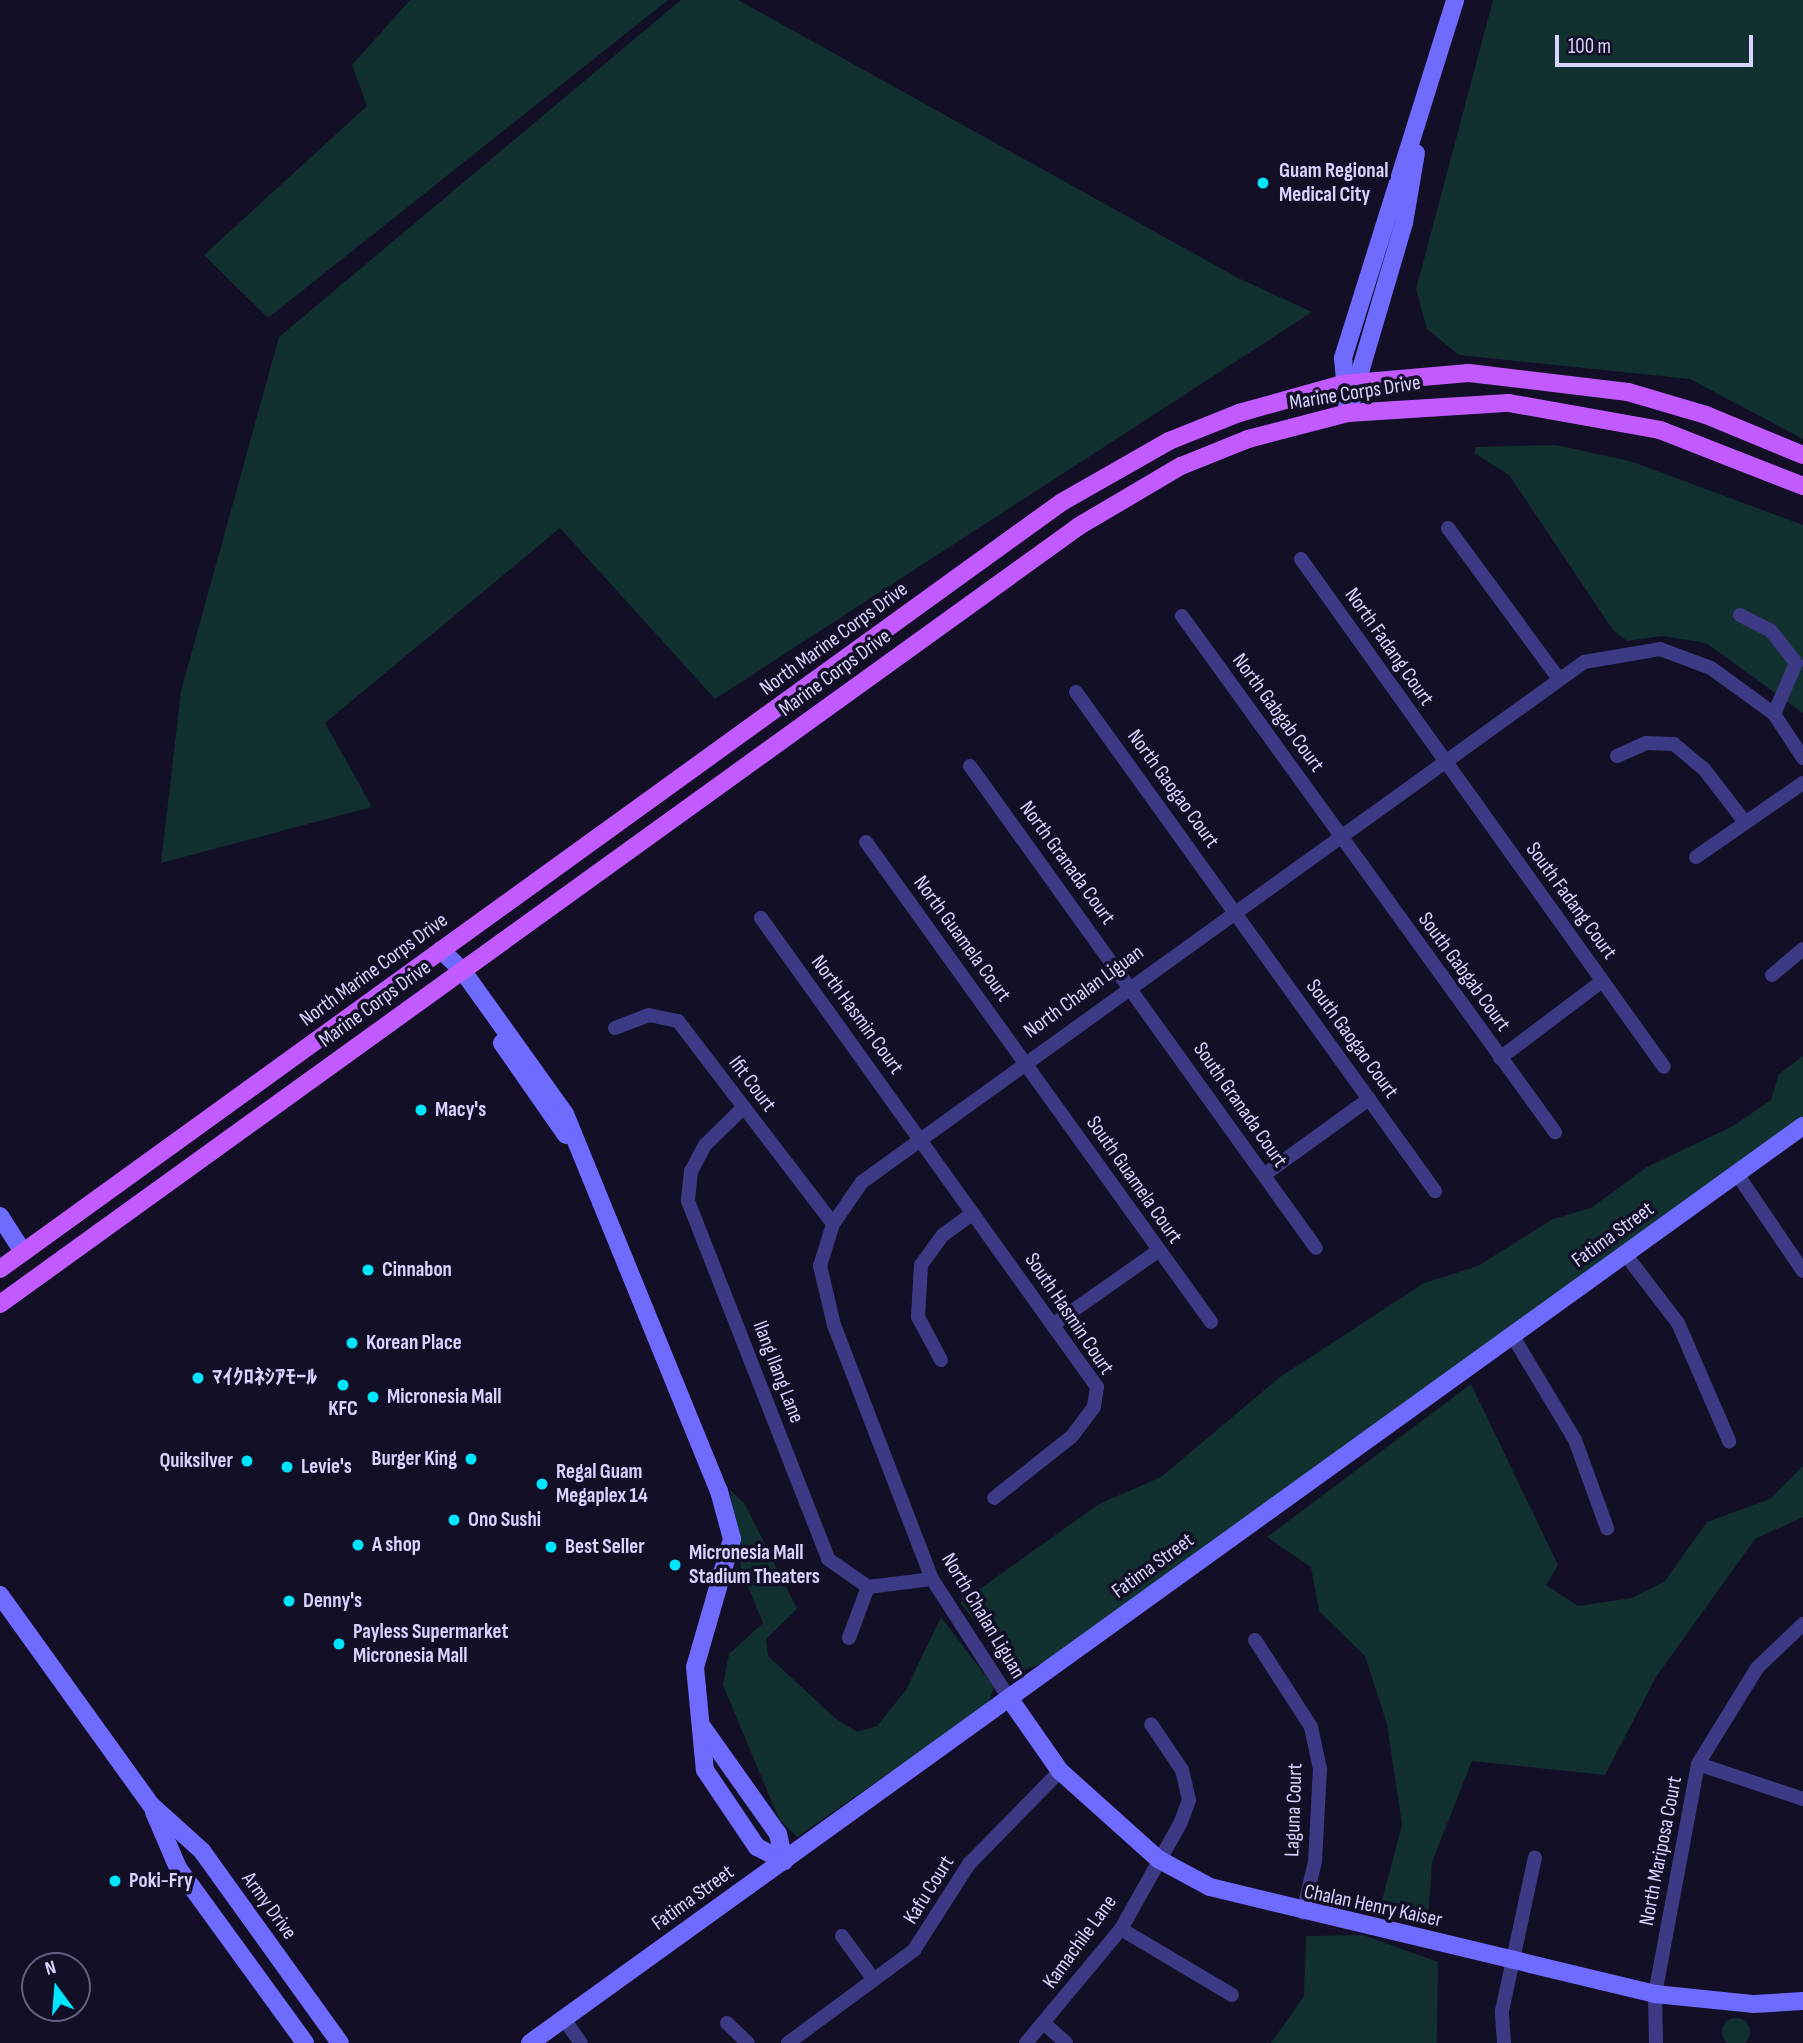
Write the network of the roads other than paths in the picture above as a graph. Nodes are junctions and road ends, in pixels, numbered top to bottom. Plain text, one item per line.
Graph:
1 (1455, 0) edge
2 (1421, 120) junction
3 (1362, 382) junction
4 (1342, 384) junction
5 (1348, 413) junction
6 (1803, 455) edge
7 (1803, 486) edge
8 (1448, 528) dead end
9 (1301, 559) dead end
10 (1741, 615) dead end
11 (1182, 616) dead end
12 (1558, 678) junction
13 (1076, 692) dead end
14 (1774, 714) junction
15 (1617, 755) dead end
16 (1803, 758) edge
17 (1443, 760) junction
18 (970, 766) dead end
19 (1803, 783) edge
20 (1744, 821) junction
21 (1339, 835) junction
22 (866, 842) dead end
23 (1696, 857) dead end
24 (1235, 910) junction
25 (761, 918) dead end
26 (1803, 949) edge
27 (441, 950) junction
28 (457, 973) junction
29 (1772, 975) dead end
30 (1602, 981) junction
31 (1130, 985) junction
32 (615, 1028) dead end
33 (1500, 1058) junction
34 (1025, 1061) junction
35 (1664, 1067) dead end
36 (1369, 1099) junction
37 (744, 1107) junction
38 (1803, 1126) edge
39 (1555, 1132) dead end
40 (919, 1137) junction
41 (1737, 1174) junction
42 (1264, 1175) junction
43 (1435, 1191) dead end
44 (973, 1213) junction
45 (0, 1216) edge
46 (833, 1224) junction
47 (1316, 1248) dead end
48 (1158, 1251) junction
49 (23, 1252) junction
50 (1625, 1254) junction
51 (0, 1269) edge
52 (1803, 1272) edge
53 (0, 1304) edge
54 (1211, 1322) dead end
55 (1054, 1324) junction
56 (1512, 1335) junction
57 (941, 1360) dead end
58 (1730, 1441) dead end
59 (994, 1498) dead end
60 (1607, 1528) dead end
61 (932, 1579) junction
62 (868, 1587) junction
63 (0, 1595) edge
64 (1803, 1624) edge
65 (849, 1638) dead end
66 (1255, 1640) dead end
67 (1009, 1698) junction
68 (1151, 1724) dead end
69 (1698, 1764) junction
70 (1060, 1771) junction
71 (1803, 1799) edge
72 (151, 1805) junction
73 (1535, 1857) dead end
74 (1158, 1859) junction
75 (784, 1861) junction
76 (1303, 1913) junction
77 (1121, 1929) junction
78 (842, 1936) dead end
79 (1517, 1962) junction
80 (874, 1980) junction
81 (1803, 1991) edge
82 (1655, 1994) junction
83 (1232, 1996) dead end
84 (1803, 2002) edge
85 (564, 2018) junction
86 (727, 2023) dead end
87 (1046, 2025) junction
88 (305, 2043) edge
89 (340, 2043) edge
90 (530, 2043) edge
91 (581, 2043) edge
92 (748, 2043) edge
93 (788, 2043) edge
94 (1026, 2043) edge
95 (1066, 2043) edge
96 (1504, 2043) edge
97 (1656, 2043) edge

1 - 2 main road
2 - 3 main road
2 - 4 main road
3 - 4 main road, North Marine Corps Drive
3 - 5 main road
3 - 6 main road, North Marine Corps Drive
4 - 5 main road
4 - 27 main road, North Marine Corps Drive
5 - 7 main road, Marine Corps Drive
5 - 28 main road, Marine Corps Drive
8 - 12 street
9 - 17 street, North Fadang Court
10 - 14 street
11 - 21 street, North Gabgab Court
12 - 14 street, North Chalan Liguan
12 - 17 street, North Chalan Liguan
13 - 24 street, North Gaogao Court
14 - 16 street, North Chalan Liguan
15 - 20 street
17 - 21 street, North Chalan Liguan
17 - 30 street, South Fadang Court
18 - 31 street, North Granada Court
19 - 20 street
20 - 23 street
21 - 24 street, North Chalan Liguan
21 - 33 street, South Gabgab Court
22 - 34 street, North Guamela Court
24 - 31 street, North Chalan Liguan
24 - 36 street, South Gaogao Court
25 - 40 street, North Hasmin Court
26 - 29 street
27 - 28 main road
27 - 49 main road, North Marine Corps Drive
28 - 53 main road, Marine Corps Drive
28 - 75 main road
30 - 33 street
30 - 35 street, South Fadang Court
31 - 34 street, North Chalan Liguan
31 - 42 street, South Granada Court
32 - 37 street, Ifit Court
33 - 39 street, South Gabgab Court
34 - 40 street, North Chalan Liguan
34 - 48 street, South Guamela Court
36 - 42 street
36 - 43 street, South Gaogao Court
37 - 46 street, Ifit Court
37 - 62 street, Ilang Ilang Lane
38 - 41 main road, Fatima Street
40 - 44 street, South Hasmin Court
40 - 46 street, North Chalan Liguan
41 - 50 main road, Fatima Street
41 - 52 street
42 - 47 street, South Granada Court
44 - 55 street, South Hasmin Court
44 - 57 street
45 - 49 main road
46 - 61 street, North Chalan Liguan
48 - 54 street, South Guamela Court
48 - 55 street
49 - 51 main road, North Marine Corps Drive
50 - 56 main road, Fatima Street
50 - 58 street
55 - 59 street, South Hasmin Court
56 - 60 street
56 - 67 main road, Fatima Street
61 - 62 street
61 - 67 street, North Chalan Liguan
62 - 65 street
63 - 72 main road, Army Drive
64 - 69 street, North Mariposa Court
66 - 76 street, Laguna Court
67 - 70 main road, Chalan Henry Kaiser
67 - 75 main road, Fatima Street
68 - 74 street, Kamachile Lane
69 - 71 street
69 - 82 street, North Mariposa Court
70 - 74 main road, Chalan Henry Kaiser
70 - 80 street, Kafu Court
72 - 88 main road, Army Drive
72 - 89 main road, Army Drive
73 - 79 street
74 - 76 main road, Chalan Henry Kaiser
74 - 77 street, Kamachile Lane
75 - 85 main road, Fatima Street
76 - 79 main road, Chalan Henry Kaiser
77 - 83 street
77 - 87 street, Kamachile Lane
78 - 80 street
79 - 82 main road, Chalan Henry Kaiser
79 - 96 street
80 - 93 street, Kafu Court
81 - 84 street
82 - 84 main road, Chalan Henry Kaiser
82 - 97 street, North Mariposa Court
85 - 90 main road, Fatima Street
85 - 91 street
86 - 92 street
87 - 94 street, Kamachile Lane
87 - 95 street

